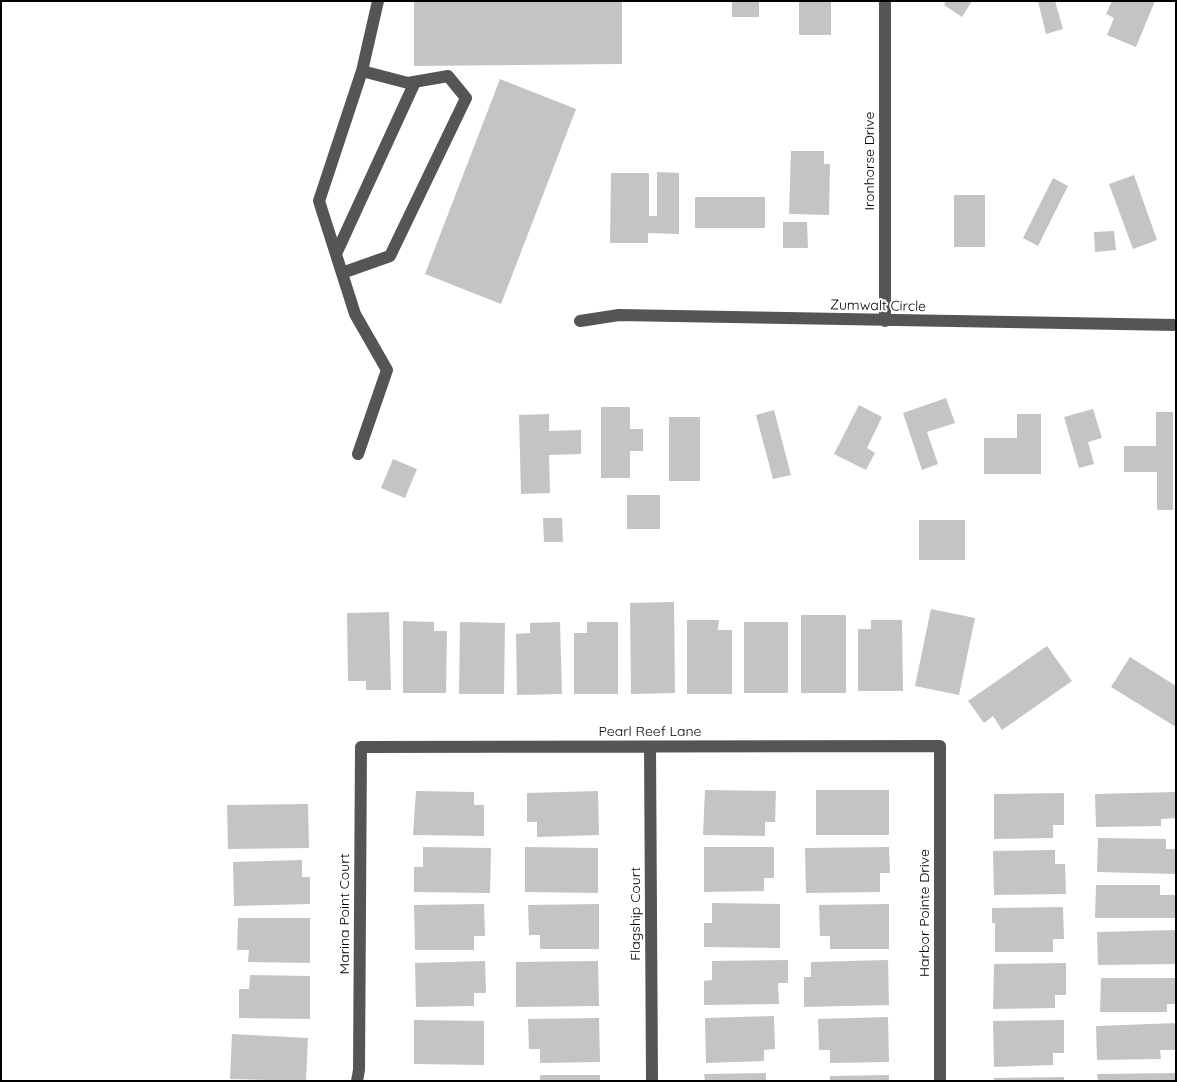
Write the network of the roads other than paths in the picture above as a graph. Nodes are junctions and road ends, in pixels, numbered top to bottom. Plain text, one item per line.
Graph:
1 (378, 1) edge
2 (885, 1) edge
3 (362, 71) junction
4 (415, 82) junction
5 (336, 254) junction
6 (342, 273) junction
7 (580, 321) dead end
8 (885, 321) junction
9 (1176, 325) edge
10 (358, 454) dead end
11 (940, 746) joint
12 (650, 747) junction
13 (361, 748) joint
14 (357, 1081) edge
15 (652, 1081) edge
16 (940, 1081) edge

1 - 3 street
2 - 8 street, Ironhorse Drive
3 - 4 street
3 - 5 street
4 - 5 street
4 - 6 street
5 - 6 street
6 - 10 street
7 - 8 street, Zumwalt Circle
8 - 9 street, Zumwalt Circle
11 - 12 street, Pearl Reef Lane
11 - 16 street, Harbor Pointe Drive
12 - 13 street, Pearl Reef Lane
12 - 15 street, Flagship Court
13 - 14 street, Marina Point Court

